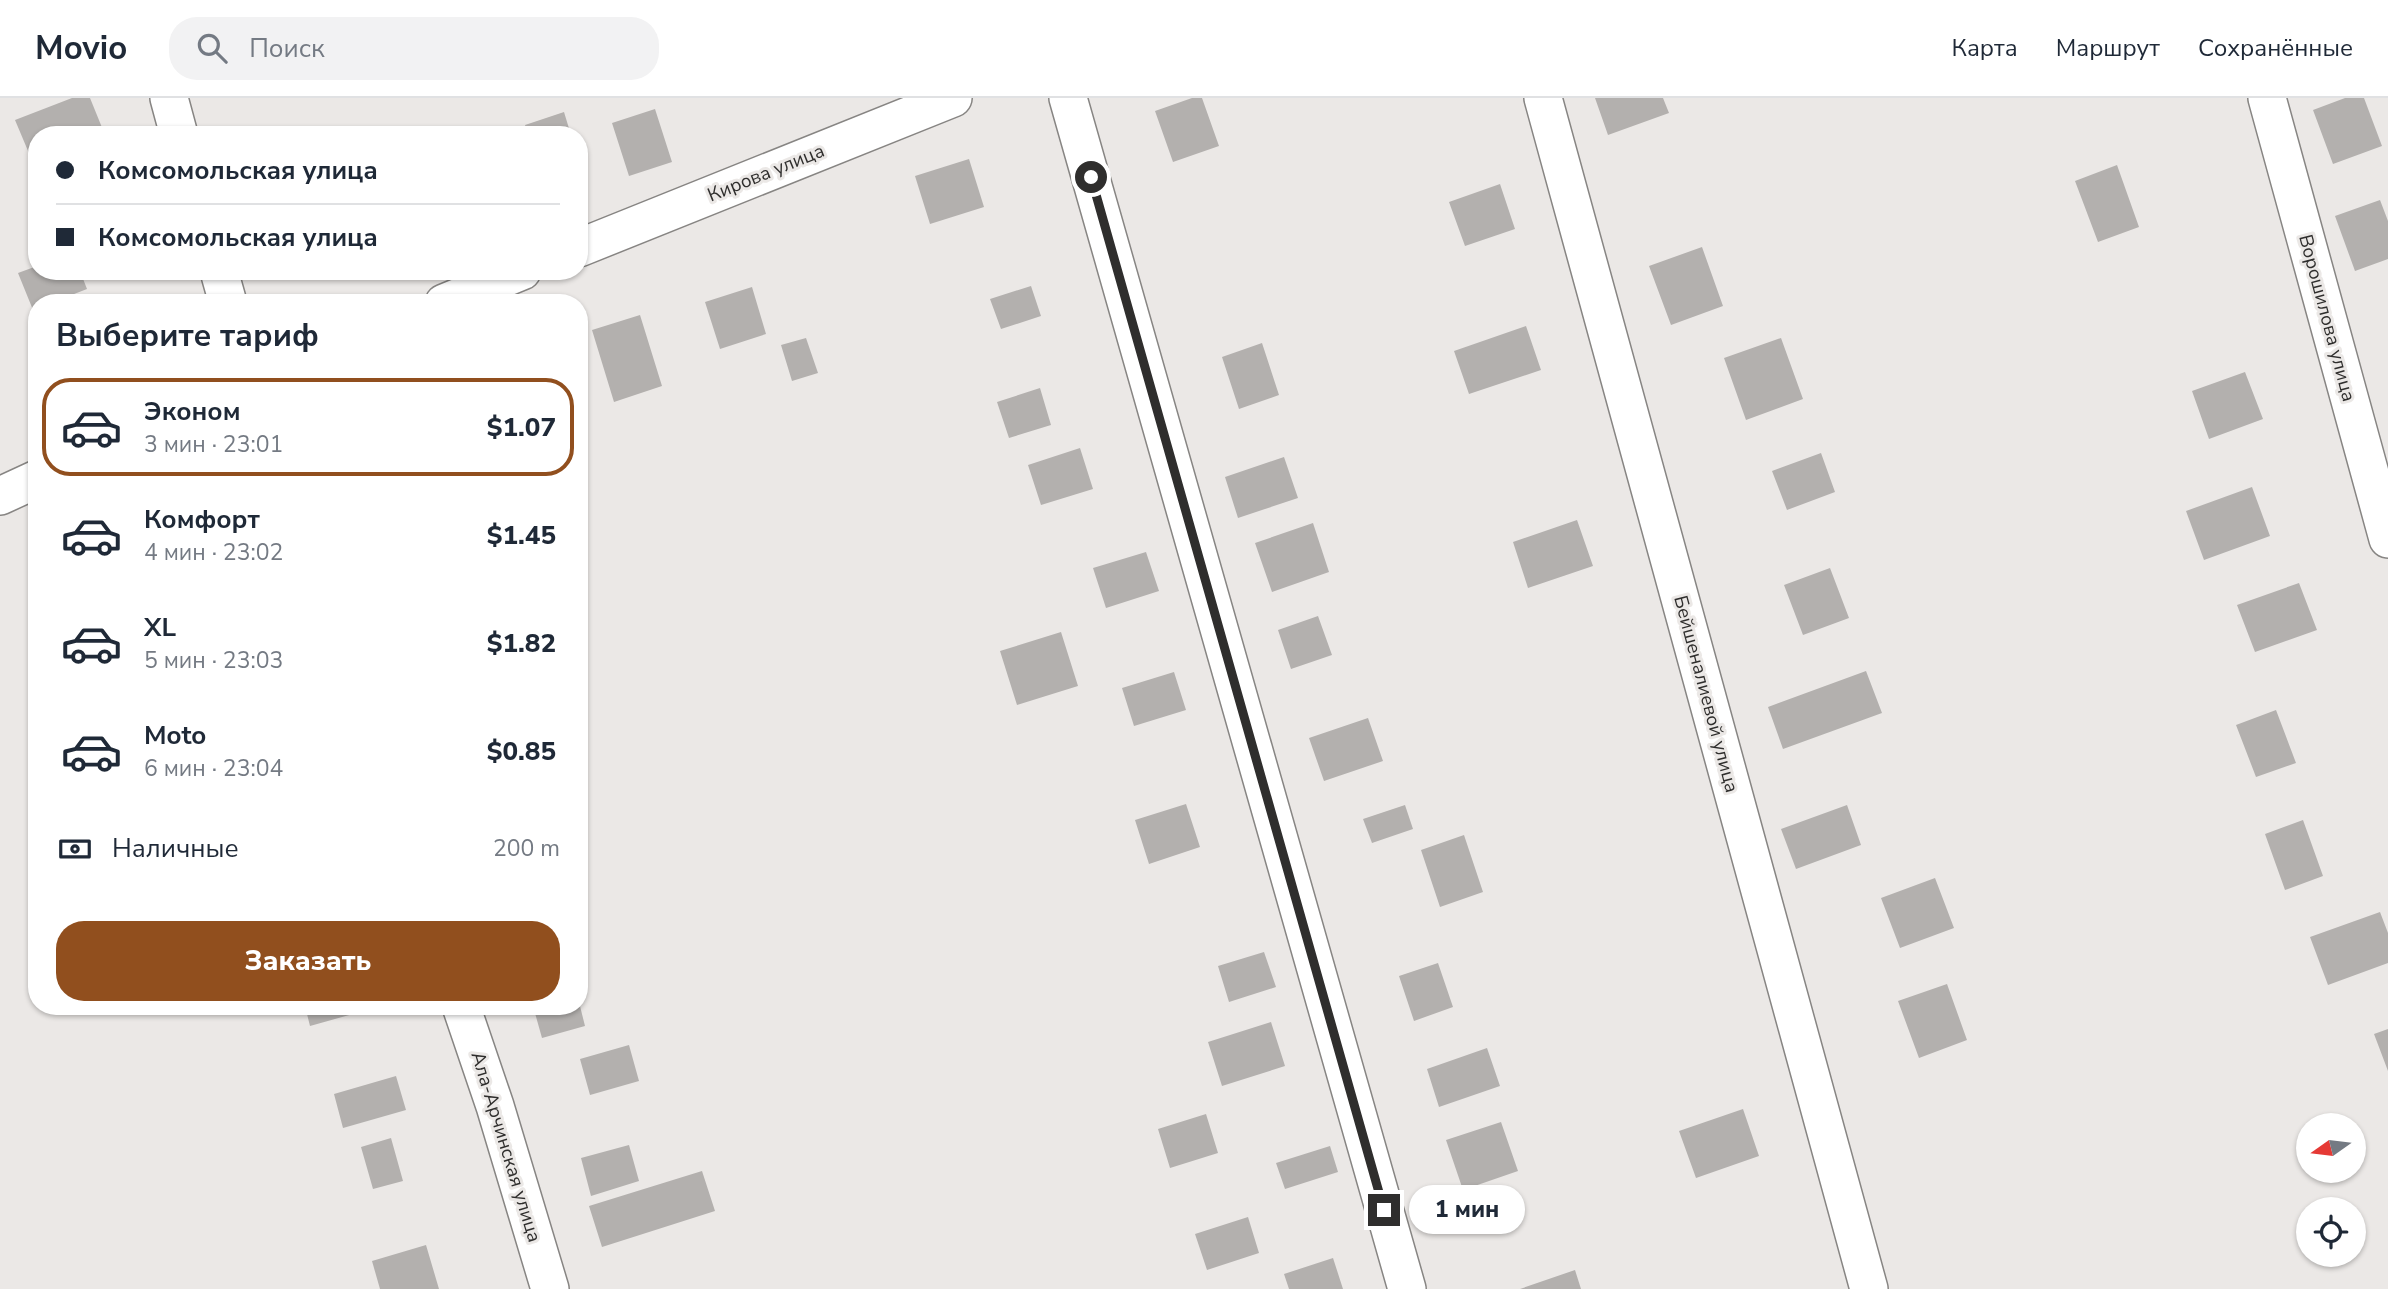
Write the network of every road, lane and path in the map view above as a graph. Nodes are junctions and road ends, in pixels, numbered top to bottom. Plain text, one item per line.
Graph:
1 (169, 98) edge
2 (953, 98) edge
3 (1068, 98) edge
4 (1544, 98) edge
5 (2267, 98) edge
6 (177, 126) edge
7 (588, 244) edge
8 (500, 280) edge
9 (465, 294) edge
10 (28, 483) edge
11 (0, 496) edge
12 (2388, 539) edge
13 (464, 1015) edge
14 (550, 1289) edge
15 (1407, 1289) edge
16 (1869, 1289) edge

1 - 6 street
2 - 7 street, Кирова улица
3 - 15 street
4 - 16 street, Бейшеналиевой улица
5 - 12 street, Ворошилова улица
8 - 9 street
10 - 11 street
13 - 14 street, Ала-Арчинская улица

